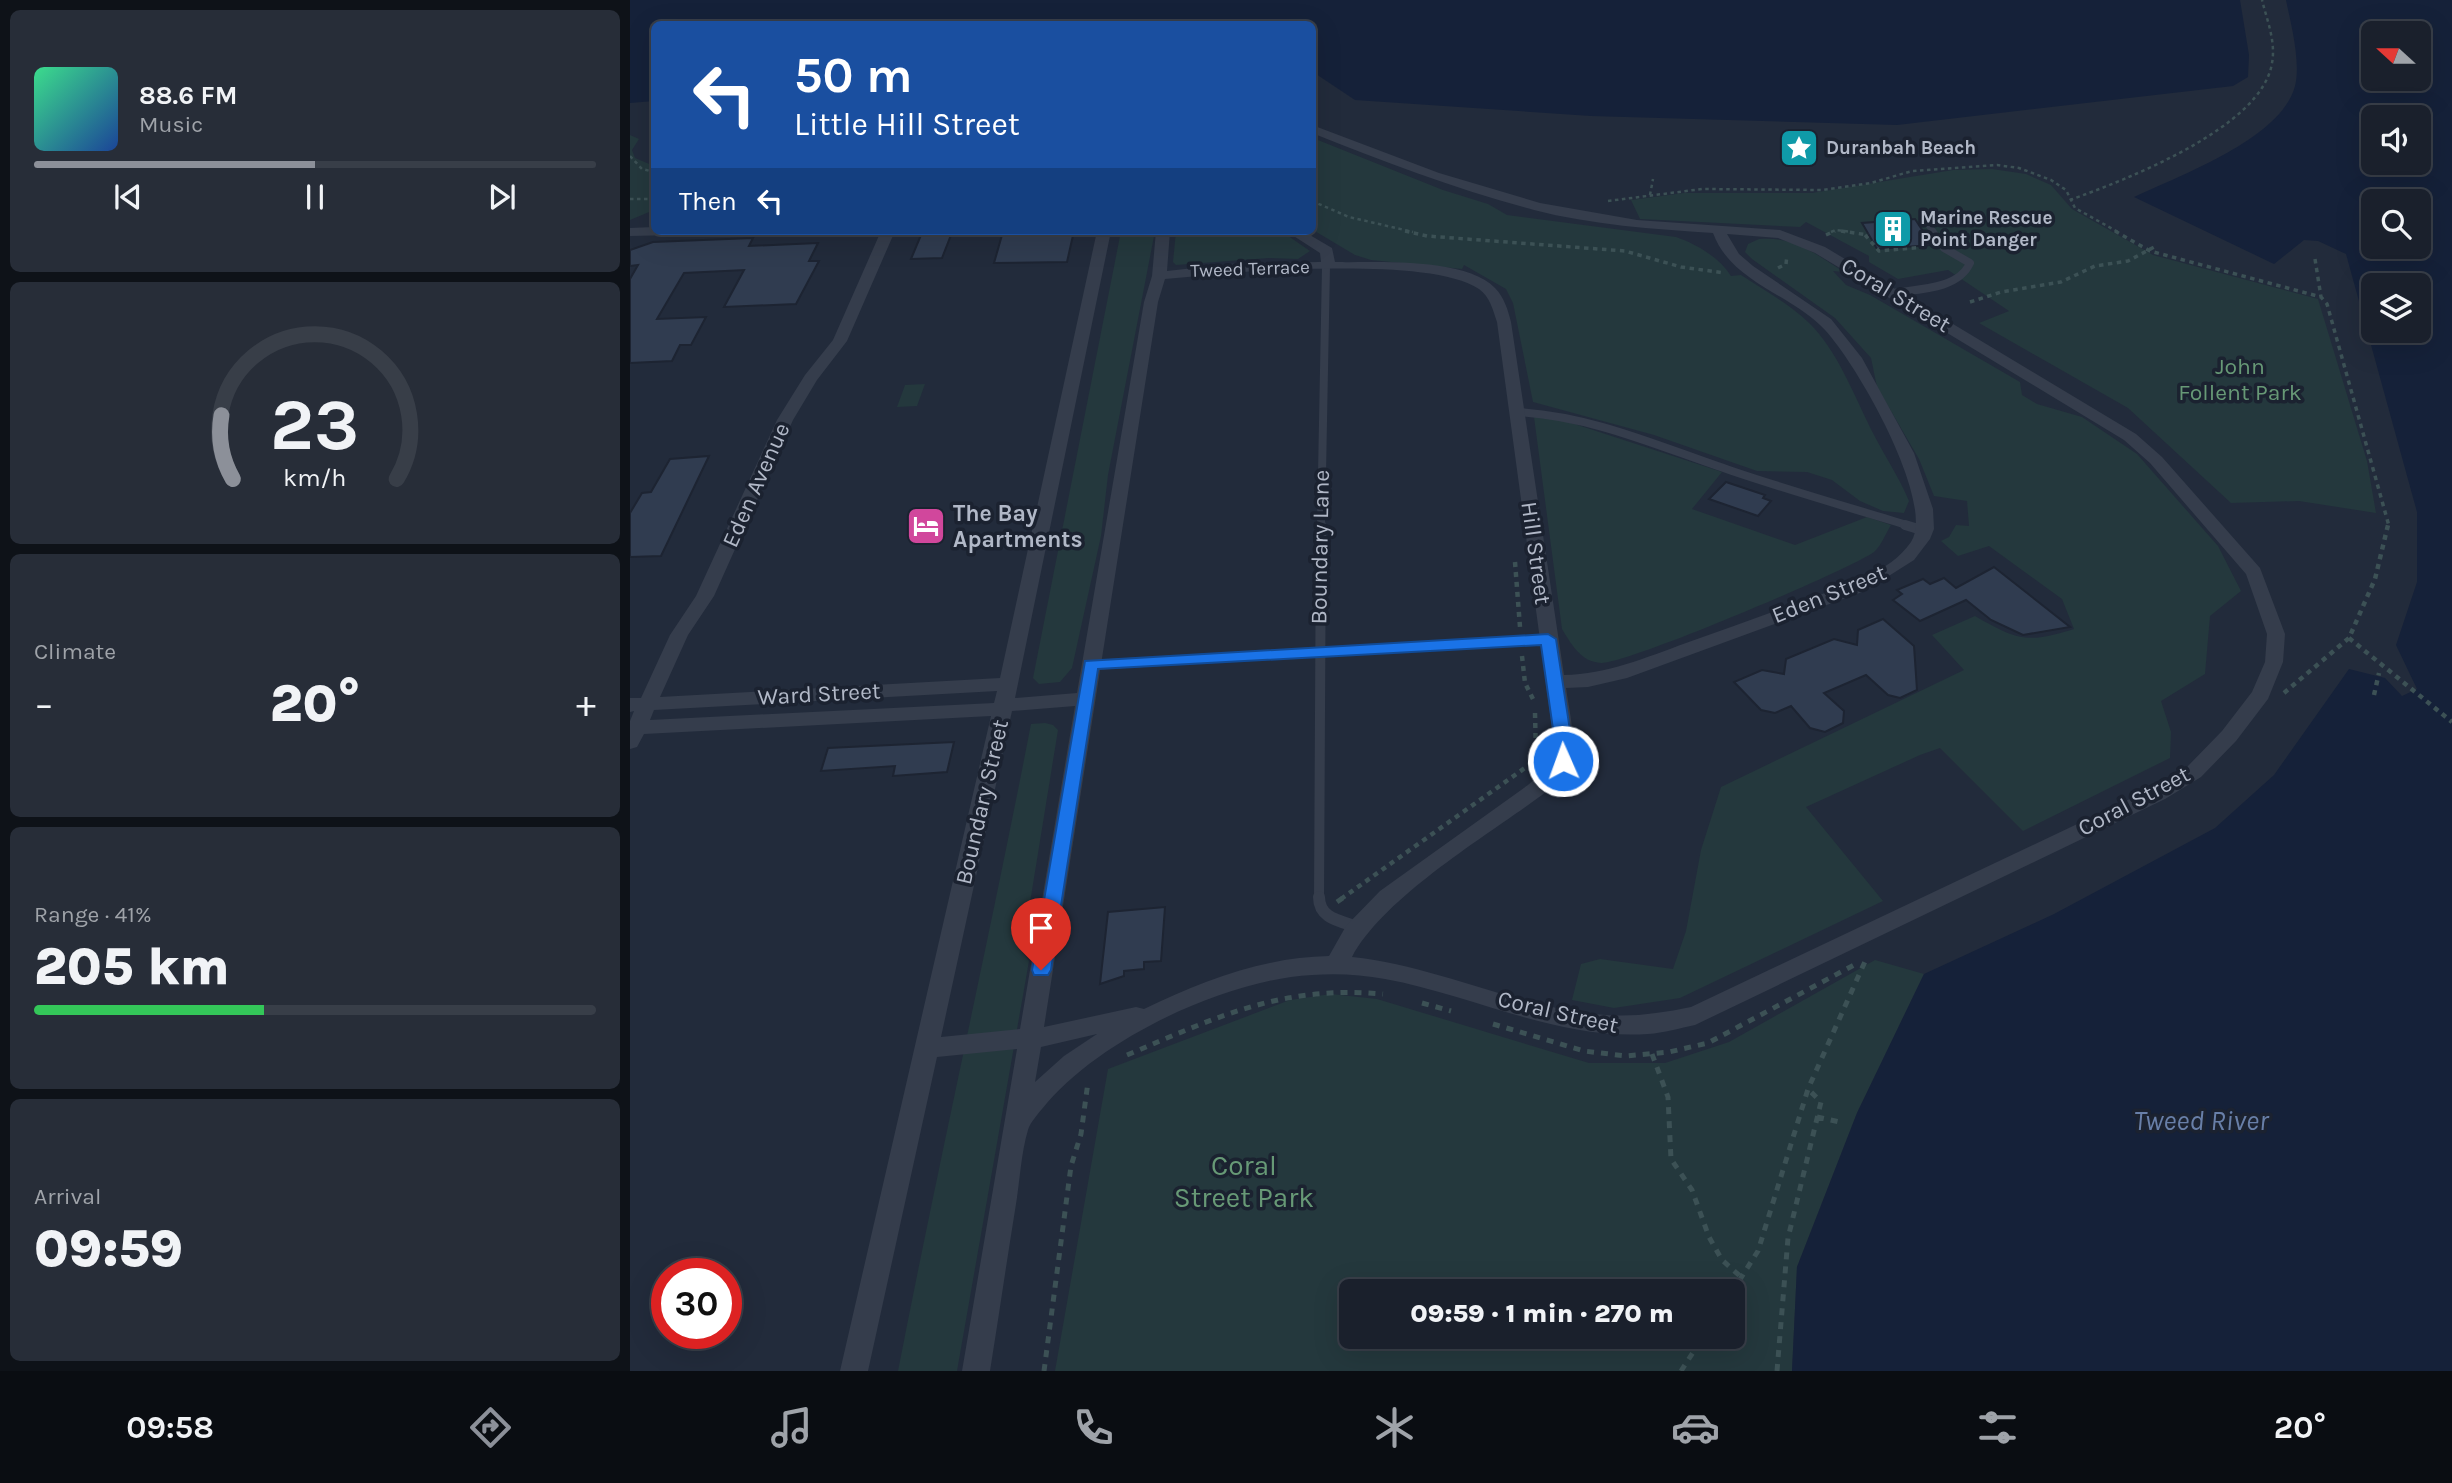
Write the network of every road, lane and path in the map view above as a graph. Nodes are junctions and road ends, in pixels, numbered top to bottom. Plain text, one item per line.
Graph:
1 (2262, 0) edge
2 (1316, 131) edge
3 (630, 156) edge
4 (651, 171) edge
5 (1653, 179) dead end
6 (1650, 195) junction
7 (651, 199) edge
8 (1625, 199) dead end
9 (631, 200) edge
10 (2070, 200) junction
11 (1316, 203) edge
12 (1923, 217) dead end
13 (651, 220) edge
14 (630, 231) edge
15 (651, 231) edge
16 (1719, 231) junction
17 (886, 235) edge
18 (1103, 235) edge
19 (1163, 235) edge
20 (1300, 235) edge
21 (1810, 245) junction
22 (1942, 246) junction
23 (2156, 246) dead end
24 (2148, 250) junction
25 (1789, 252) dead end
26 (2315, 259) dead end
27 (1327, 266) junction
28 (1768, 269) dead end
29 (1728, 272) dead end
30 (1158, 276) junction
31 (1892, 293) junction
32 (2321, 297) junction
33 (1970, 302) dead end
34 (1517, 412) junction
35 (1925, 531) junction
36 (1514, 555) dead end
37 (2349, 638) junction
38 (1548, 639) junction
39 (1519, 641) junction
40 (1318, 652) junction
41 (1091, 665) junction
42 (2379, 673) dead end
43 (1555, 682) junction
44 (1008, 684) junction
45 (2283, 695) dead end
46 (2374, 695) dead end
47 (1084, 699) junction
48 (639, 704) edge
49 (1003, 707) junction
50 (2452, 722) edge
51 (632, 733) edge
52 (1323, 915) junction
53 (1358, 927) junction
54 (1878, 950) dead end
55 (1867, 957) junction
56 (1336, 965) junction
57 (1391, 994) dead end
58 (1415, 1001) dead end
59 (1166, 1009) junction
60 (1464, 1014) dead end
61 (1490, 1023) dead end
62 (1030, 1038) junction
63 (927, 1048) junction
64 (1652, 1054) junction
65 (1115, 1060) dead end
66 (1089, 1073) dead end
67 (1808, 1089) junction
68 (1817, 1116) junction
69 (1840, 1122) dead end
70 (1013, 1130) junction
71 (1741, 1277) joint
72 (1695, 1349) edge
73 (854, 1371) edge
74 (976, 1371) edge
75 (1044, 1371) edge
76 (1681, 1371) edge
77 (1777, 1371) edge

1 - 10 path
2 - 16 street, Coral Street
3 - 4 path
5 - 6 path
6 - 8 path
6 - 10 path
7 - 9 path
10 - 24 path
11 - 29 path
12 - 22 lane
13 - 14 street
14 - 15 street
16 - 21 street, Coral Street
16 - 35 street
17 - 48 street, Eden Avenue
18 - 44 street, Boundary Street
19 - 30 street
20 - 27 street, Tweed Terrace
21 - 22 path
21 - 31 street, Coral Street
22 - 31 lane
23 - 24 path
24 - 32 path
24 - 33 path
25 - 28 path
26 - 32 path
27 - 30 street, Tweed Terrace
27 - 34 street, Hill Street
27 - 40 lane, Boundary Lane
30 - 41 street
31 - 56 street, Coral Street
32 - 37 path
34 - 35 lane
34 - 38 street, Hill Street
35 - 43 street, Eden Street
36 - 39 path
37 - 45 path
37 - 50 path
38 - 39 lane
38 - 43 street, Hill Street
39 - 40 lane
39 - 52 path
40 - 41 lane
40 - 52 lane, Boundary Lane
41 - 47 street
42 - 46 path
43 - 53 street, Hill Street
44 - 48 street, Ward Street
44 - 49 street, Boundary Street
47 - 49 street, Ward Street
47 - 62 street
48 - 51 street, Eden Avenue
49 - 51 street, Ward Street
49 - 63 street, Boundary Street
52 - 53 lane
53 - 56 street, Hill Street
54 - 55 path
55 - 64 path
55 - 67 path
56 - 59 street, Coral Street
57 - 65 path
58 - 60 path
59 - 62 street, Coral Street
59 - 70 street, Coral Street
61 - 64 path
62 - 63 street, Coral Street
62 - 70 street
63 - 73 street, Boundary Street
64 - 71 path
66 - 75 path
67 - 68 path
67 - 71 path
68 - 69 path
68 - 77 path
70 - 74 street
72 - 76 path

